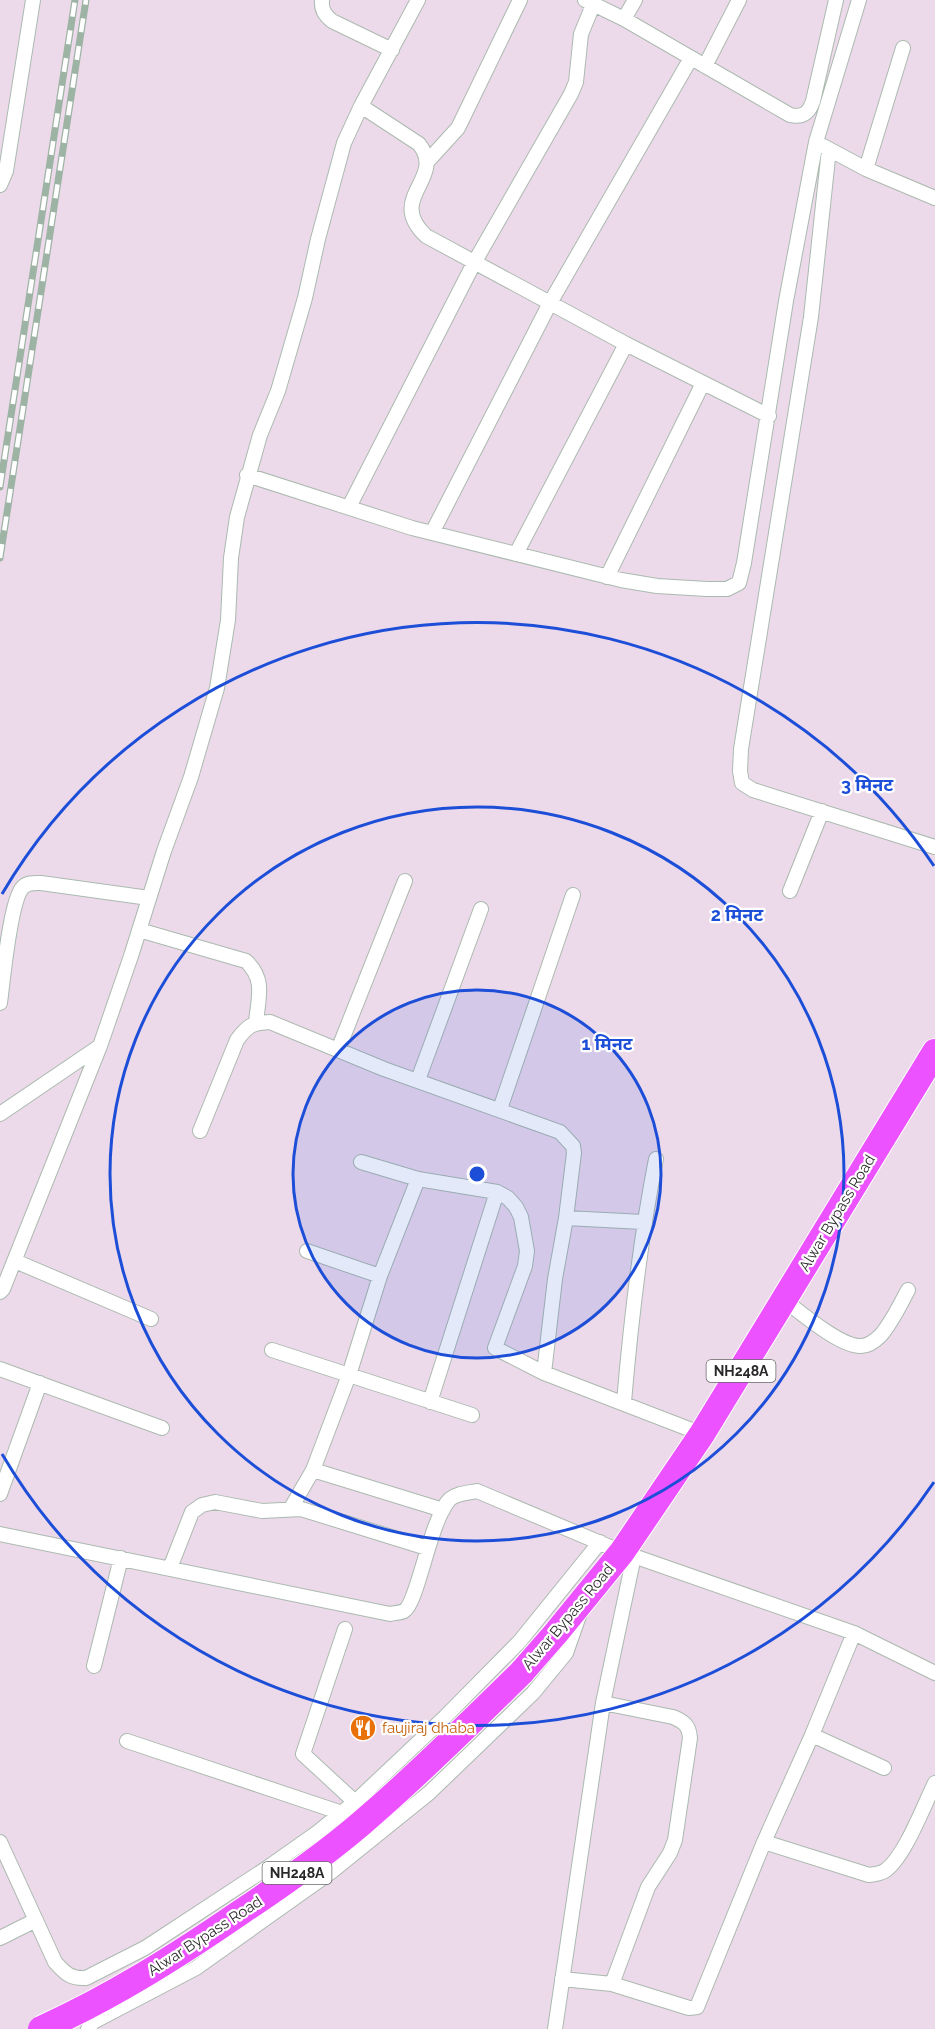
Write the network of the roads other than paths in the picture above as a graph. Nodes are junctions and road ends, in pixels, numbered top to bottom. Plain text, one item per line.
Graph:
1 (33, 0) edge
2 (322, 0) edge
3 (418, 0) edge
4 (520, 0) edge
5 (635, 0) edge
6 (739, 0) edge
7 (836, 0) edge
8 (860, 0) edge
9 (589, 2) edge
10 (624, 19) junction
11 (903, 48) dead end
12 (392, 50) junction
13 (691, 58) junction
14 (705, 66) junction
15 (361, 106) junction
16 (822, 146) junction
17 (427, 162) junction
18 (866, 169) junction
19 (0, 185) edge
20 (935, 198) edge
21 (474, 263) junction
22 (550, 303) junction
23 (627, 344) junction
24 (703, 383) junction
25 (769, 416) junction
26 (247, 475) junction
27 (349, 507) junction
28 (432, 533) junction
29 (516, 554) junction
30 (607, 577) junction
31 (822, 811) junction
32 (935, 847) edge
33 (405, 881) dead end
34 (790, 891) dead end
35 (573, 895) dead end
36 (149, 898) junction
37 (481, 909) dead end
38 (139, 930) junction
39 (0, 1003) edge
40 (256, 1023) junction
41 (100, 1046) junction
42 (338, 1050) junction
43 (935, 1052) edge
44 (418, 1080) junction
45 (500, 1109) junction
46 (0, 1114) edge
47 (200, 1131) dead end
48 (656, 1159) dead end
49 (361, 1162) dead end
50 (418, 1179) junction
51 (496, 1192) junction
52 (566, 1218) junction
53 (643, 1222) junction
54 (307, 1251) dead end
55 (15, 1261) junction
56 (380, 1276) junction
57 (908, 1290) dead end
58 (0, 1292) edge
59 (784, 1300) junction
60 (151, 1319) dead end
61 (272, 1350) dead end
62 (0, 1369) edge
63 (544, 1373) junction
64 (349, 1375) junction
65 (40, 1383) junction
66 (430, 1401) junction
67 (624, 1402) junction
68 (472, 1416) dead end
69 (162, 1428) dead end
70 (702, 1434) junction
71 (313, 1470) junction
72 (0, 1494) edge
73 (291, 1508) junction
74 (443, 1510) junction
75 (0, 1534) edge
76 (427, 1548) junction
77 (619, 1550) junction
78 (121, 1558) junction
79 (170, 1568) junction
80 (586, 1596) junction
81 (345, 1629) dead end
82 (854, 1633) junction
83 (94, 1666) dead end
84 (935, 1673) edge
85 (603, 1703) junction
86 (812, 1735) junction
87 (127, 1741) dead end
88 (884, 1768) dead end
89 (935, 1783) edge
90 (354, 1802) junction
91 (342, 1813) junction
92 (0, 1842) edge
93 (764, 1842) junction
94 (36, 1920) junction
95 (0, 1938) edge
96 (76, 1978) junction
97 (562, 1978) junction
98 (612, 1984) junction
99 (90, 2026) edge
100 (41, 2029) edge
101 (555, 2029) edge

1 - 19 street
2 - 12 street
3 - 12 street
4 - 17 street
5 - 10 street
6 - 14 street
7 - 14 street
8 - 16 street
9 - 10 street
9 - 21 street
10 - 13 street
11 - 18 street
12 - 15 street
13 - 14 street
13 - 22 street
15 - 17 street
15 - 26 street
16 - 18 street
16 - 25 street
16 - 31 street
17 - 21 street
18 - 20 street
21 - 22 street
21 - 27 street
22 - 23 street
22 - 28 street
23 - 24 street
23 - 29 street
24 - 25 street
24 - 30 street
25 - 30 street
26 - 27 street
26 - 36 street
27 - 28 street
28 - 29 street
29 - 30 street
31 - 32 street
31 - 34 street
33 - 42 street
35 - 45 street
36 - 38 street
36 - 39 street
37 - 44 street
38 - 40 street
38 - 41 street
40 - 42 street
40 - 47 street
41 - 46 street
41 - 55 street
42 - 44 street
43 - 59 highway, Alwar Bypass Road / NH248A
44 - 45 street
45 - 52 street
48 - 53 street
49 - 50 street
50 - 51 street
50 - 56 street
51 - 63 street
51 - 66 street
52 - 53 street
52 - 63 street
53 - 67 street
54 - 56 street
55 - 58 street
55 - 60 street
56 - 64 street
57 - 59 street
59 - 70 highway, Alwar Bypass Road / NH248A
61 - 64 street
62 - 65 street
63 - 67 street
64 - 66 street
64 - 71 street
65 - 69 street
65 - 72 street
66 - 68 street
67 - 70 street
70 - 77 highway, Alwar Bypass Road / NH248A
71 - 73 street
71 - 74 street
73 - 76 street
73 - 79 street
74 - 76 street
74 - 77 street
75 - 78 street
76 - 79 street
77 - 80 highway, Alwar Bypass Road / NH248A
77 - 82 street
77 - 85 street
77 - 90 street
78 - 79 street
78 - 83 street
80 - 99 street
80 - 100 highway, Alwar Bypass Road / NH248A, bridge
81 - 90 street
82 - 84 street
82 - 86 street
85 - 97 street
85 - 98 street
86 - 88 street
86 - 93 street
87 - 91 street
89 - 93 street
90 - 91 street
91 - 96 street
92 - 94 street
93 - 98 street
94 - 95 street
94 - 96 street
96 - 99 street
97 - 98 street
97 - 101 street

